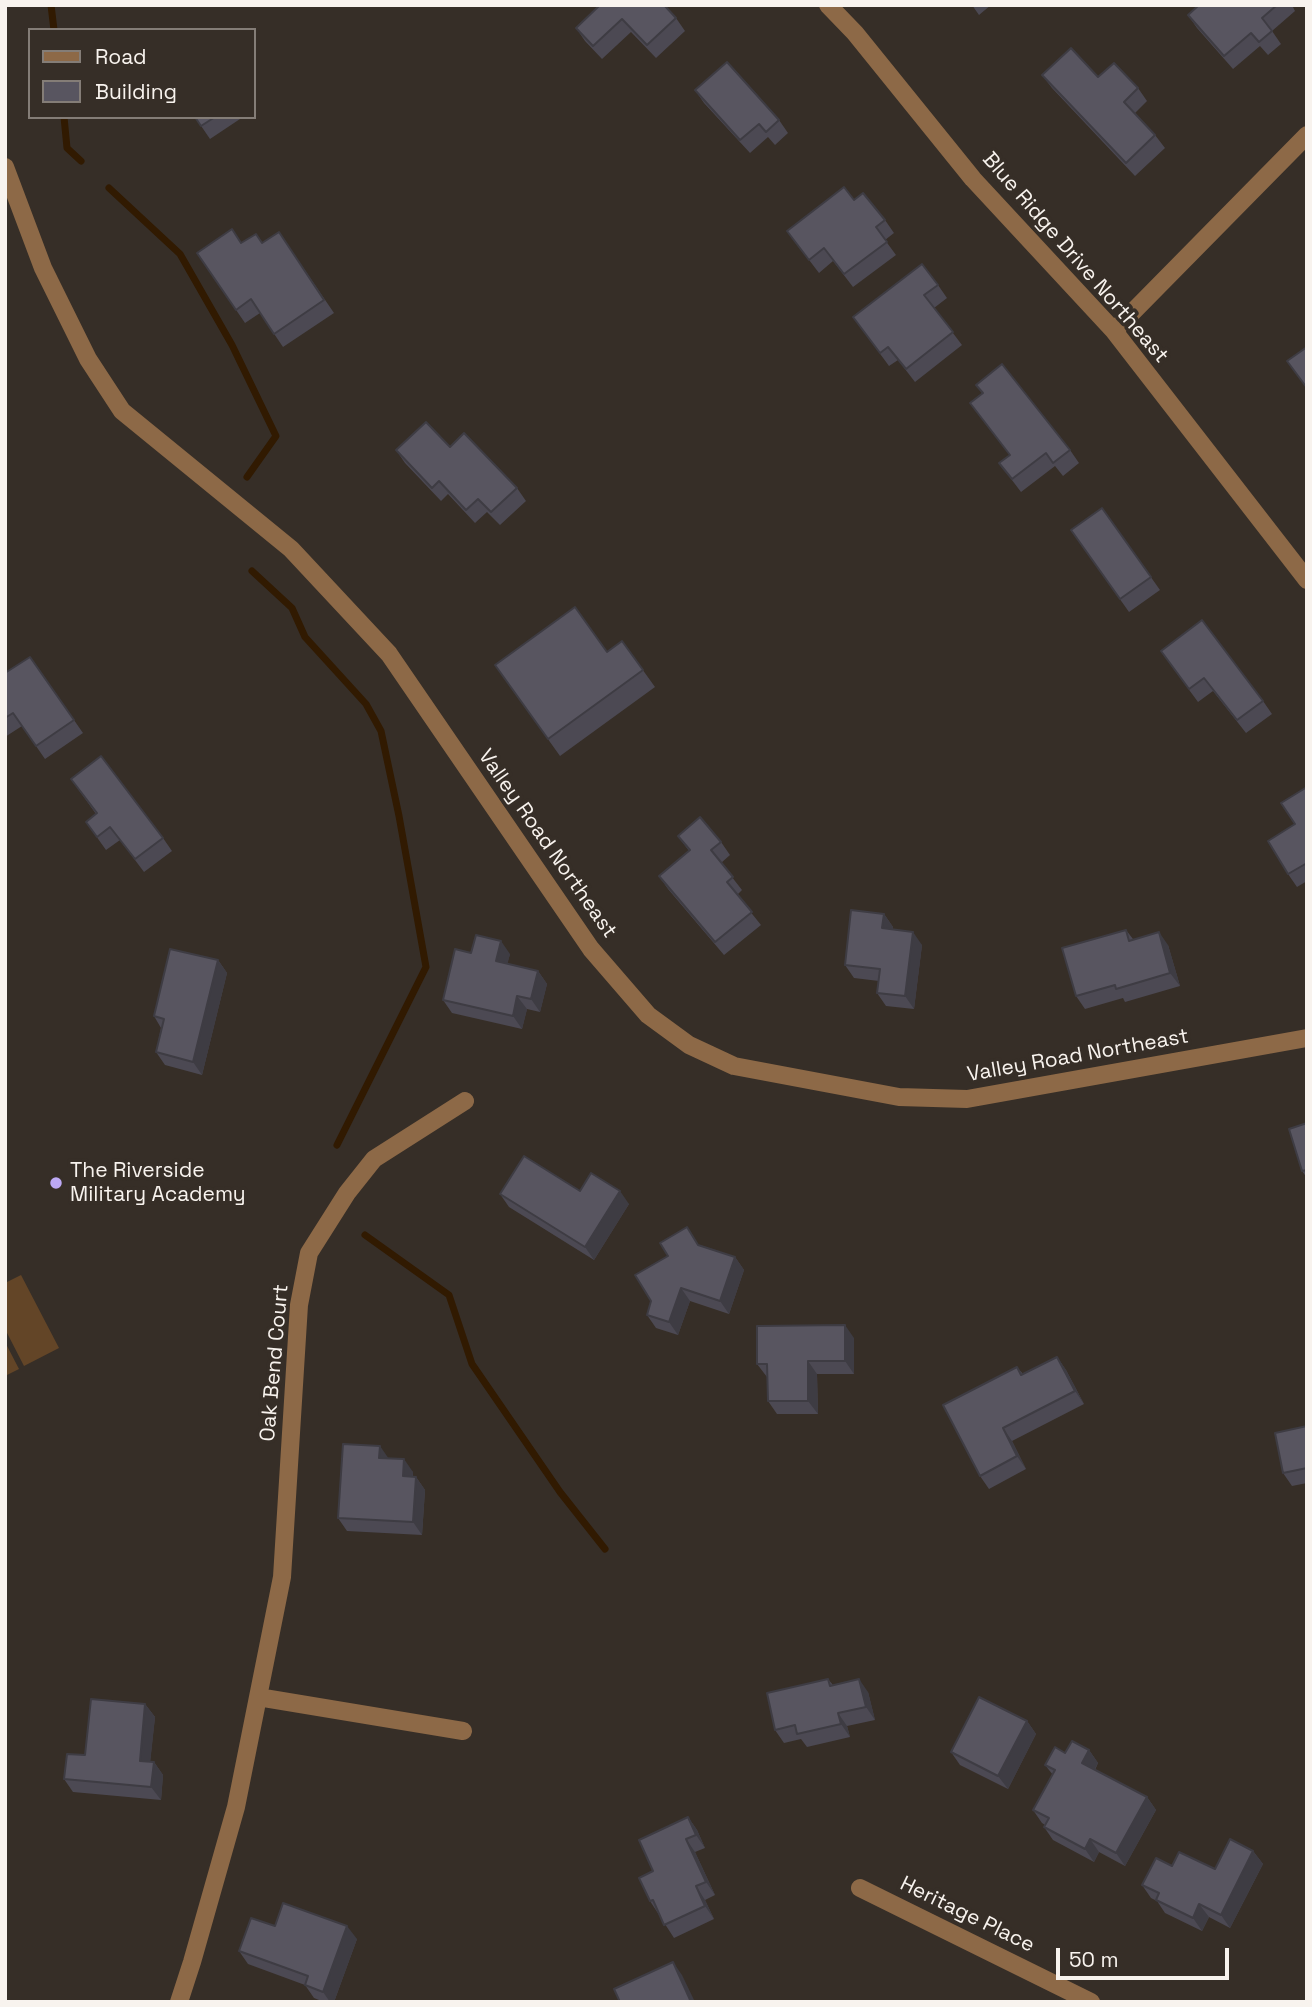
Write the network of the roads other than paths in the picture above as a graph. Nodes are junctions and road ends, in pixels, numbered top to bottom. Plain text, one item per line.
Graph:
1 (828, 5) edge
2 (1307, 135) edge
3 (5, 167) edge
4 (1114, 331) junction
5 (1307, 580) edge
6 (1307, 1038) edge
7 (465, 1101) dead end
8 (258, 1697) junction
9 (463, 1731) dead end
10 (860, 1888) dead end
11 (179, 2002) edge
12 (1091, 2002) edge

1 - 4 street, Blue Ridge Drive Northeast
2 - 4 street
3 - 6 street, Valley Road Northeast
4 - 5 street, Blue Ridge Drive Northeast
7 - 8 street, Oak Bend Court
8 - 9 street
8 - 11 street, Oak Bend Court
10 - 12 street, Heritage Place

